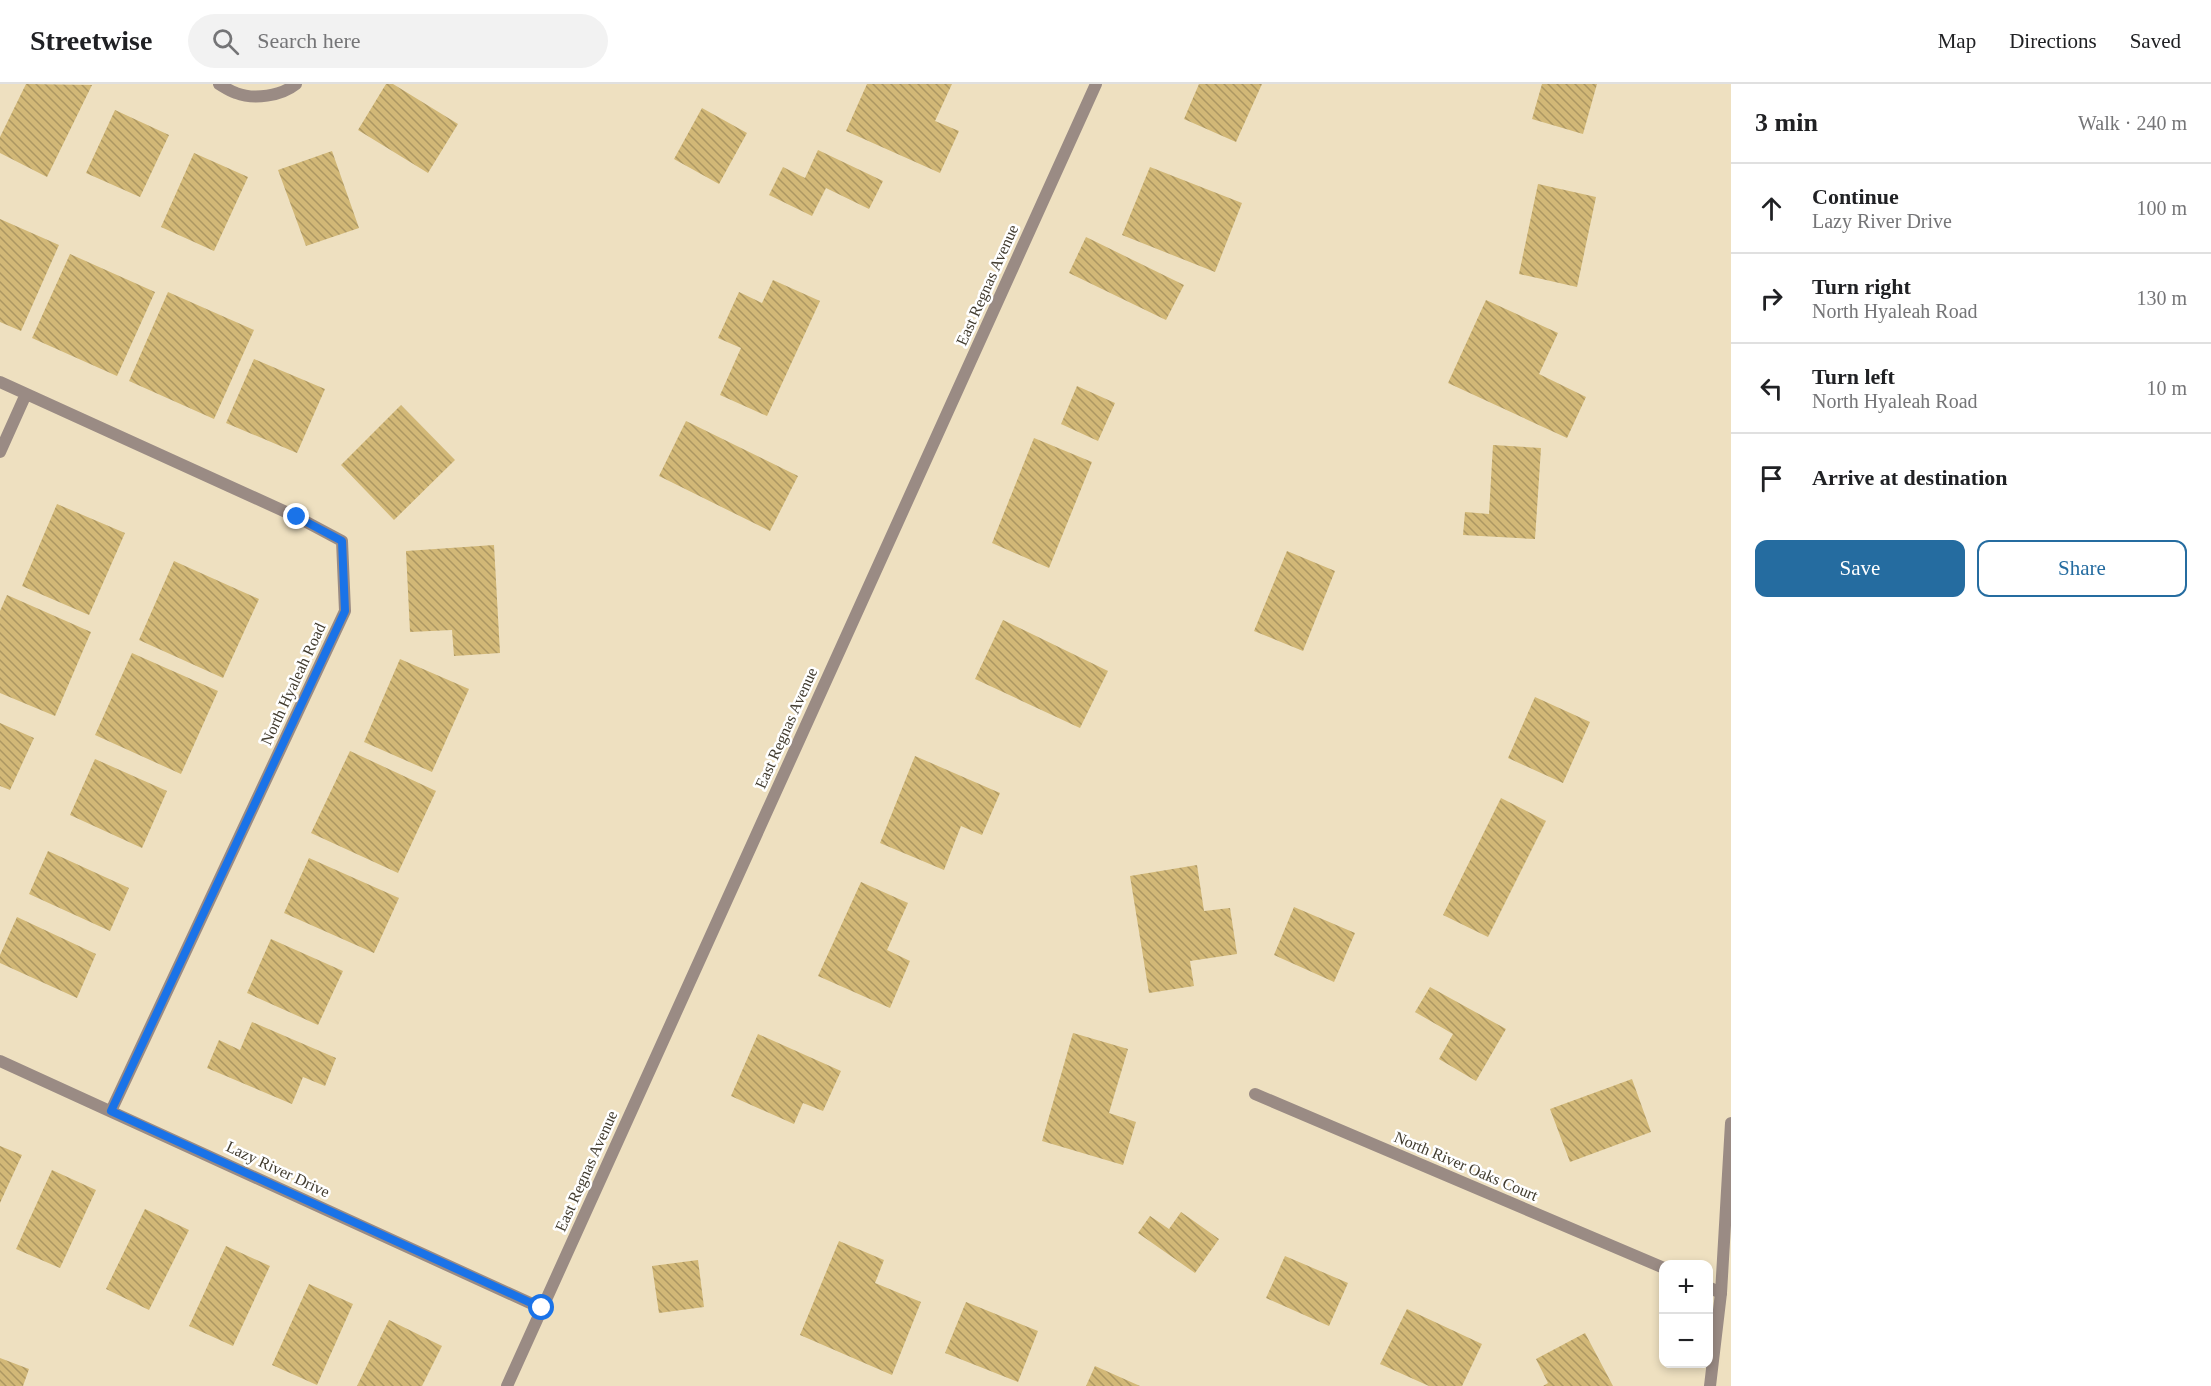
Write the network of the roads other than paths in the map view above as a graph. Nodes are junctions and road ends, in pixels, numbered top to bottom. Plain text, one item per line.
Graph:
1 (219, 84) edge
2 (296, 84) edge
3 (1096, 84) edge
4 (0, 382) edge
5 (26, 394) junction
6 (0, 452) edge
7 (0, 1061) edge
8 (1255, 1094) dead end
9 (111, 1111) junction
10 (1731, 1123) edge
11 (1659, 1266) edge
12 (1713, 1289) edge
13 (1721, 1293) junction
14 (542, 1308) junction
15 (507, 1386) edge
16 (1710, 1386) edge

1 - 2 street
3 - 14 street, East Regnas Avenue
4 - 5 street, North Hyaleah Road
5 - 6 street
5 - 9 street, North Hyaleah Road
7 - 9 street, Lazy River Drive
8 - 11 street, North River Oaks Court
9 - 14 street, Lazy River Drive
10 - 13 street
12 - 13 street
13 - 16 street
14 - 15 street, East Regnas Avenue

